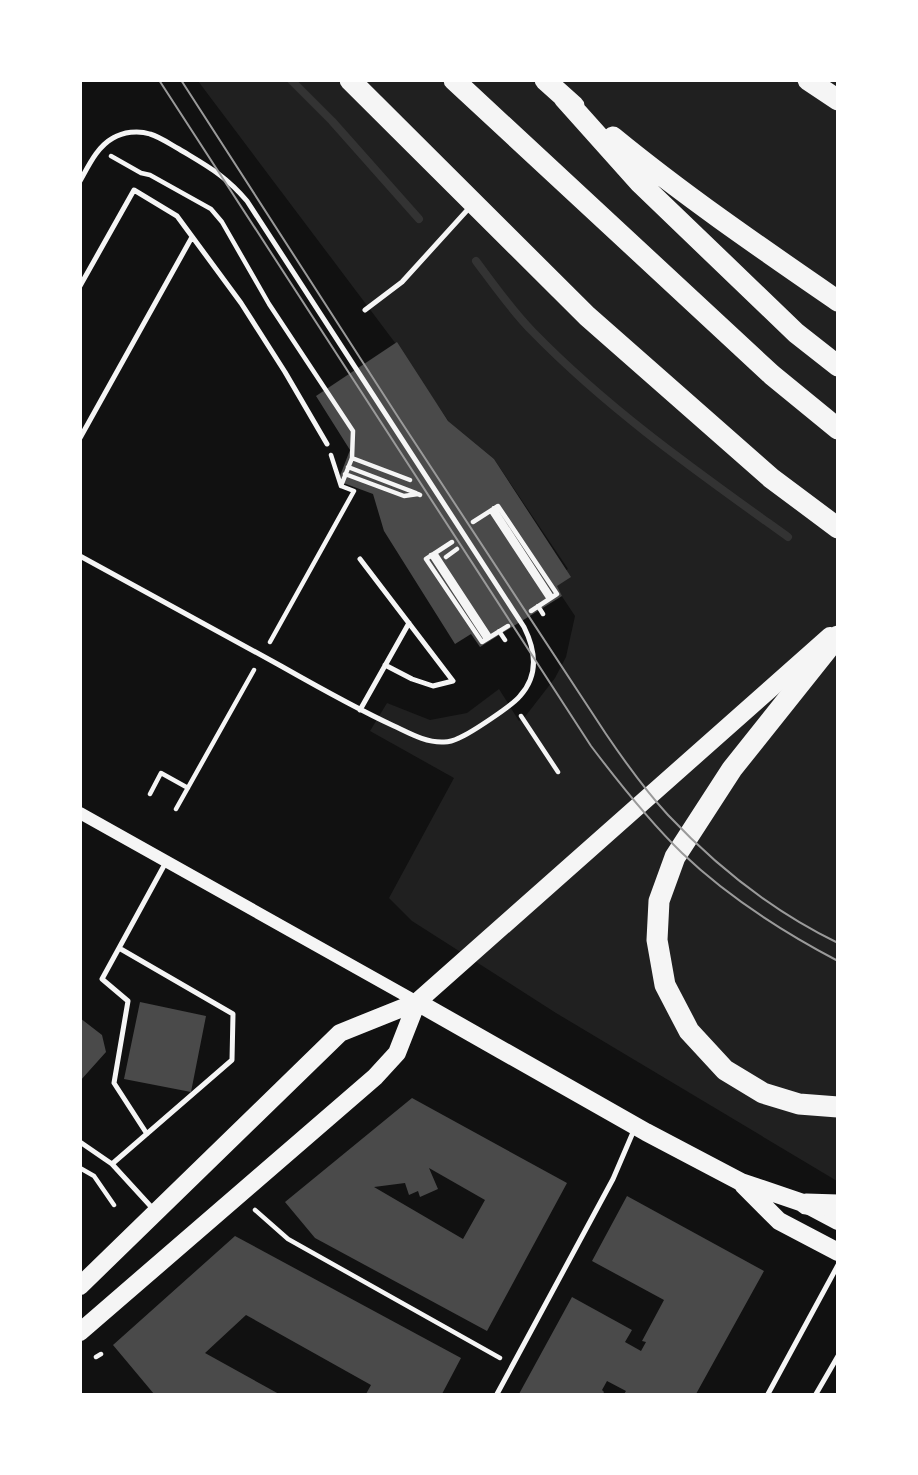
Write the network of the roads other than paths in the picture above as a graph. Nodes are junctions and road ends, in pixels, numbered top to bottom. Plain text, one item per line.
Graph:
1 (350, 80) edge
2 (454, 80) edge
3 (545, 80) edge
4 (808, 80) edge
5 (564, 98) junction
6 (838, 100) edge
7 (80, 181) edge
8 (473, 204) junction
9 (192, 237) junction
10 (80, 285) edge
11 (838, 301) edge
12 (365, 310) dead end
13 (838, 366) edge
14 (838, 429) edge
15 (80, 438) edge
16 (327, 444) road end
17 (838, 528) edge
18 (80, 556) edge
19 (360, 559) dead end
20 (409, 623) junction
21 (838, 629) edge
22 (838, 636) edge
23 (385, 666) junction
24 (360, 710) junction
25 (80, 813) edge
26 (166, 861) junction
27 (119, 948) junction
28 (417, 1002) junction
29 (838, 1107) edge
30 (635, 1126) junction
31 (147, 1134) junction
32 (80, 1142) edge
33 (111, 1164) junction
34 (741, 1182) junction
35 (806, 1204) junction
36 (838, 1205) edge
37 (157, 1213) junction
38 (838, 1221) edge
39 (838, 1252) edge
40 (838, 1265) edge
41 (80, 1286) edge
42 (80, 1332) edge
43 (838, 1356) edge
44 (497, 1395) edge
45 (768, 1395) edge
46 (816, 1395) edge

1 - 8 highway
2 - 14 highway
3 - 5 highway
4 - 6 highway
5 - 11 highway
5 - 13 highway
7 - 24 lane
8 - 12 lane
8 - 17 highway
9 - 10 lane
9 - 15 lane
9 - 16 lane
18 - 24 lane
19 - 20 lane
20 - 23 lane
20 - 23 lane
21 - 28 main road
22 - 29 highway
23 - 24 lane
25 - 26 street
26 - 27 lane
26 - 28 street
27 - 31 lane
27 - 31 lane
28 - 30 main road
28 - 37 main road
28 - 42 main road
30 - 34 main road
30 - 44 lane
31 - 33 lane
32 - 33 lane
33 - 37 lane
34 - 35 main road
34 - 39 main road
35 - 36 highway
35 - 38 main road
37 - 41 main road
40 - 45 lane
43 - 46 lane

